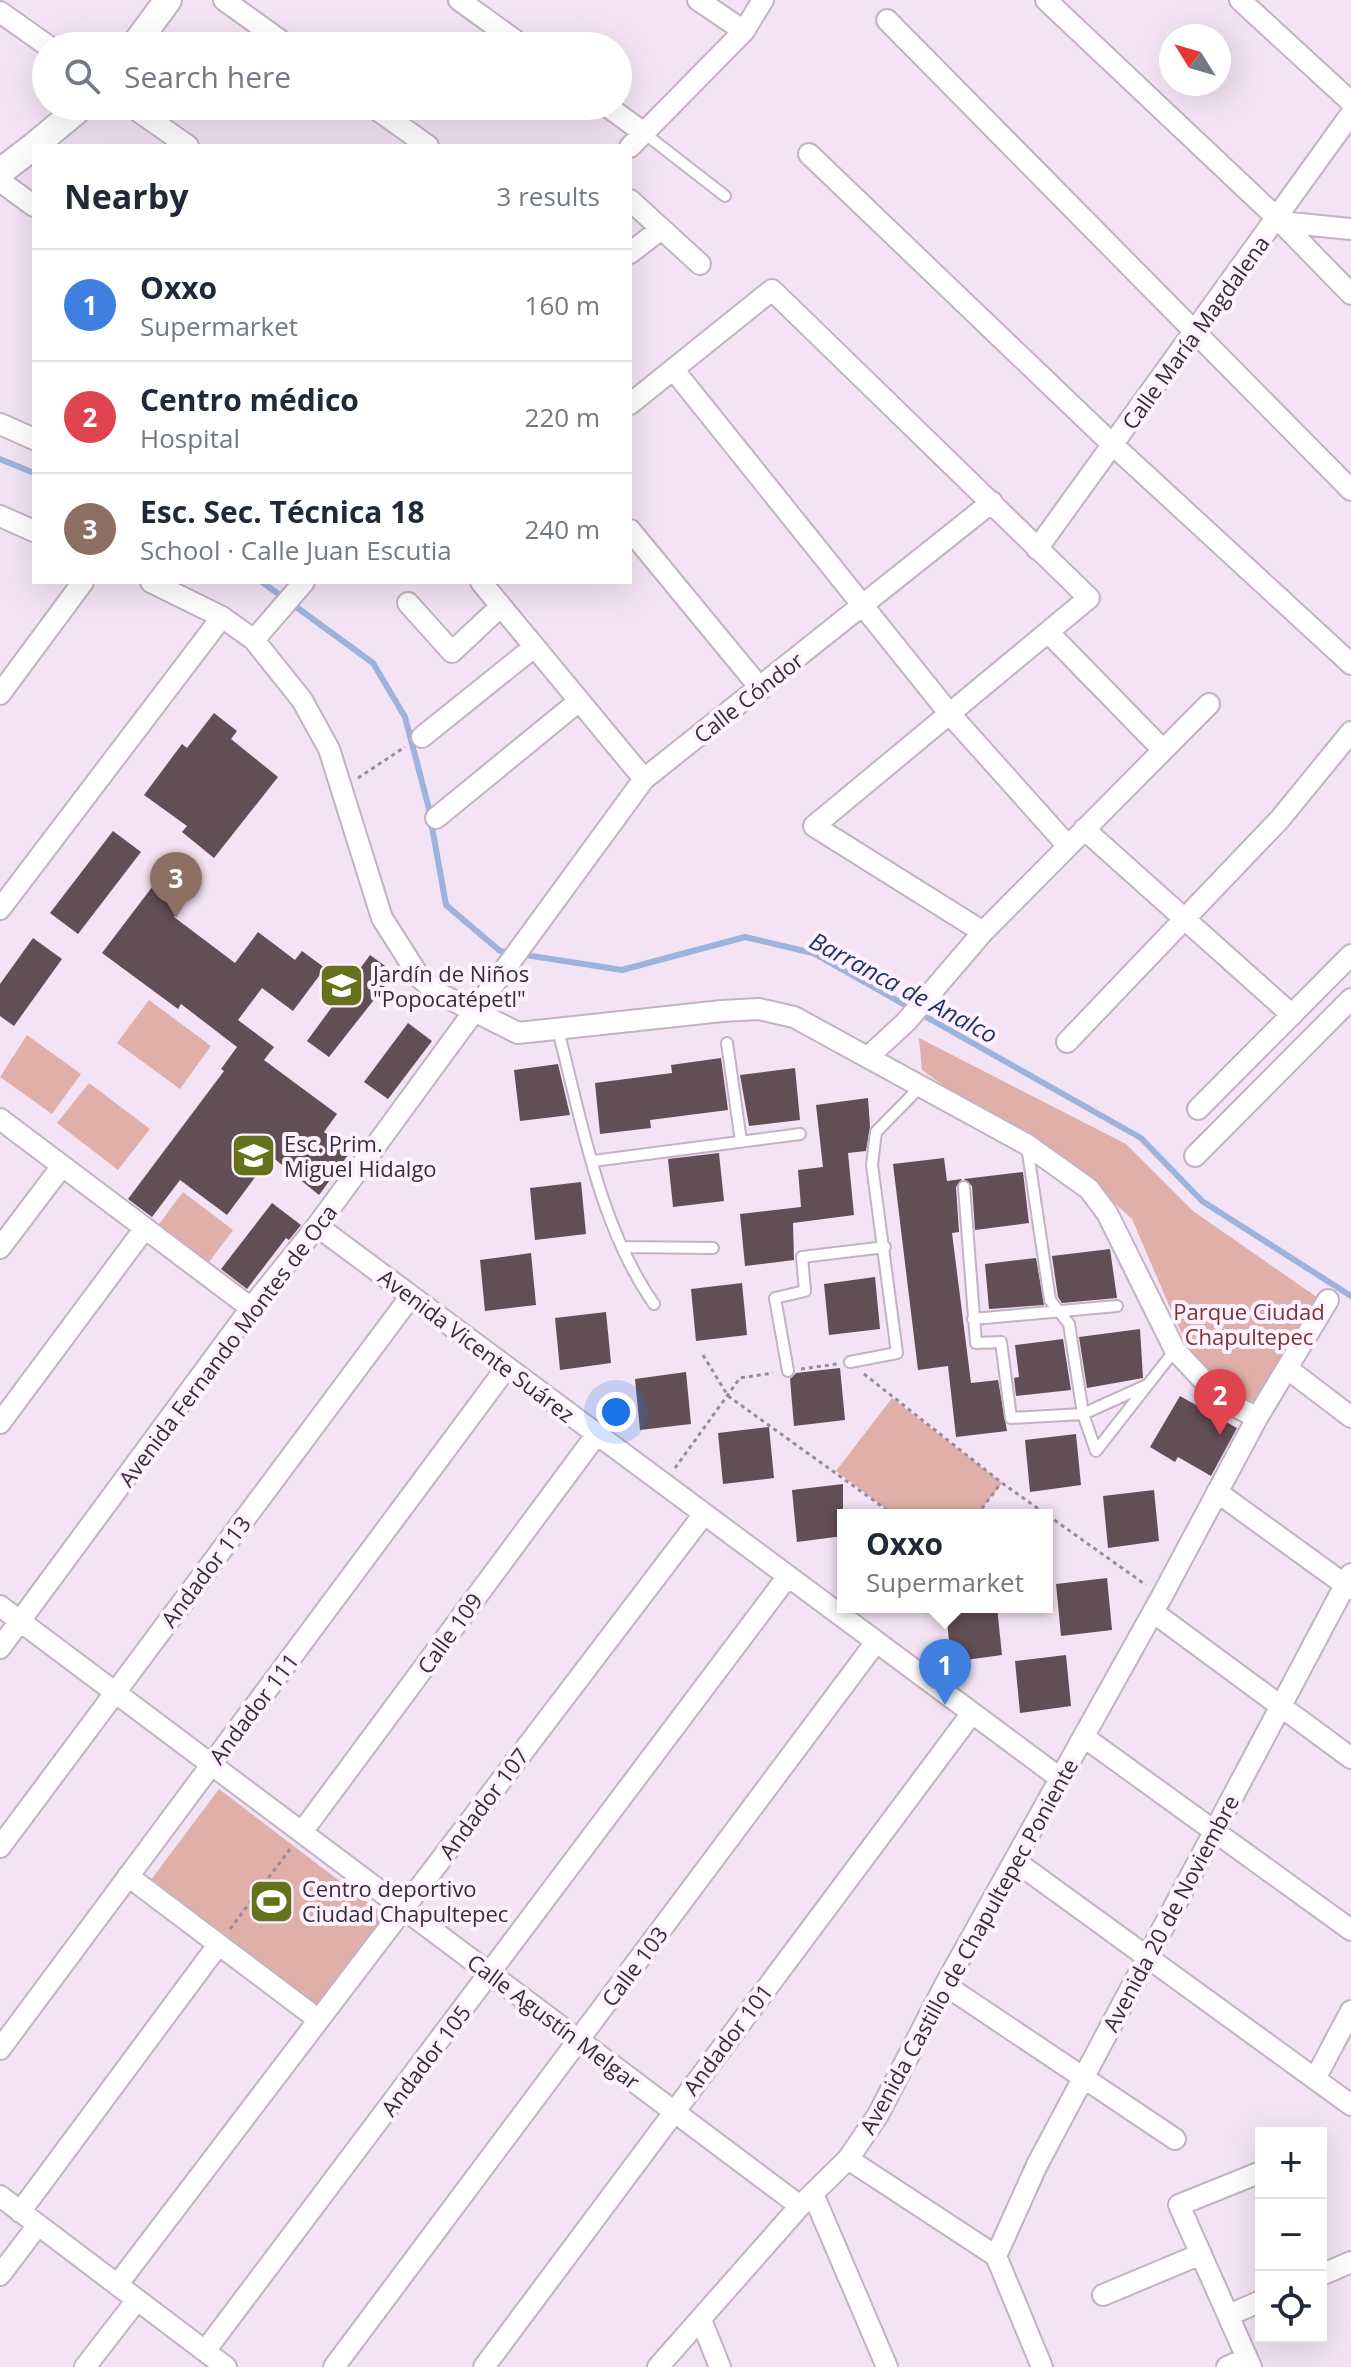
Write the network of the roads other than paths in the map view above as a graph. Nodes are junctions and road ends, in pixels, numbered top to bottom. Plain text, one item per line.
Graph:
1 (168, 0) edge
2 (224, 0) edge
3 (459, 0) edge
4 (698, 0) edge
5 (763, 0) edge
6 (1046, 0) edge
7 (1240, 0) edge
8 (0, 12) edge
9 (887, 20) dead end
10 (744, 31) junction
11 (144, 32) edge
12 (269, 32) edge
13 (504, 32) edge
14 (32, 35) edge
15 (1351, 102) edge
16 (1351, 114) edge
17 (65, 120) edge
18 (151, 120) edge
19 (392, 120) edge
20 (619, 120) edge
21 (637, 140) edge
22 (36, 144) edge
23 (185, 144) edge
24 (425, 144) edge
25 (32, 148) edge
26 (809, 154) dead end
27 (0, 172) edge
28 (0, 181) edge
29 (725, 196) dead end
30 (632, 202) edge
31 (32, 205) edge
32 (1279, 220) junction
33 (661, 229) junction
34 (1351, 229) edge
35 (632, 251) edge
36 (700, 264) dead end
37 (1351, 294) edge
38 (1194, 332) junction
39 (673, 369) junction
40 (632, 402) edge
41 (0, 424) edge
42 (32, 438) edge
43 (1113, 445) junction
44 (1351, 490) edge
45 (992, 502) junction
46 (0, 516) edge
47 (32, 530) edge
48 (632, 532) edge
49 (1037, 549) junction
50 (82, 584) edge
51 (155, 584) edge
52 (483, 584) edge
53 (302, 585) edge
54 (408, 603) dead end
55 (864, 605) junction
56 (500, 607) junction
57 (222, 617) junction
58 (1048, 632) junction
59 (254, 640) junction
60 (534, 647) junction
61 (1351, 664) edge
62 (761, 689) junction
63 (0, 694) edge
64 (579, 701) junction
65 (1209, 704) dead end
66 (949, 713) junction
67 (1351, 732) edge
68 (422, 737) dead end
69 (1163, 750) junction
70 (644, 779) junction
71 (436, 818) dead end
72 (1084, 829) junction
73 (1068, 846) junction
74 (0, 909) edge
75 (1184, 921) junction
76 (539, 925) joint
77 (983, 932) junction
78 (1351, 955) edge
79 (1351, 999) edge
80 (474, 1011) junction
81 (1292, 1015) junction
82 (558, 1030) junction
83 (1067, 1042) dead end
84 (727, 1043) dead end
85 (869, 1056) junction
86 (922, 1085) junction
87 (1198, 1109) dead end
88 (0, 1119) edge
89 (800, 1134) dead end
90 (741, 1141) junction
91 (1026, 1144) junction
92 (1195, 1156) dead end
93 (593, 1161) junction
94 (62, 1166) junction
95 (964, 1187) dead end
96 (317, 1226) junction
97 (145, 1228) junction
98 (623, 1247) junction
99 (885, 1247) junction
100 (0, 1248) edge
101 (713, 1248) dead end
102 (411, 1296) junction
103 (1328, 1300) dead end
104 (654, 1304) dead end
105 (1117, 1306) dead end
106 (251, 1308) junction
107 (1061, 1313) junction
108 (973, 1319) junction
109 (1175, 1350) junction
110 (850, 1362) road end
111 (507, 1367) junction
112 (1288, 1369) junction
113 (788, 1371) road end
114 (1149, 1384) junction
115 (1083, 1414) junction
116 (1351, 1417) edge
117 (1257, 1418) junction
118 (0, 1423) edge
119 (597, 1434) junction
120 (1217, 1492) junction
121 (704, 1514) junction
122 (788, 1576) junction
123 (1349, 1582) edge
124 (1158, 1604) junction
125 (0, 1606) edge
126 (837, 1613) edge
127 (837, 1613) edge
128 (20, 1621) junction
129 (876, 1642) junction
130 (0, 1648) edge
131 (114, 1692) junction
132 (1280, 1706) junction
133 (972, 1713) junction
134 (1084, 1737) junction
135 (1351, 1758) edge
136 (211, 1765) junction
137 (1061, 1779) junction
138 (1214, 1831) junction
139 (302, 1832) junction
140 (0, 1847) edge
141 (1015, 1861) junction
142 (128, 1876) junction
143 (403, 1908) junction
144 (1351, 1930) edge
145 (218, 1945) junction
146 (1147, 1956) junction
147 (490, 1974) junction
148 (945, 1985) junction
149 (1351, 2011) edge
150 (319, 2020) junction
151 (579, 2040) junction
152 (0, 2049) edge
153 (1082, 2079) junction
154 (1315, 2079) junction
155 (1351, 2105) edge
156 (673, 2111) junction
157 (1175, 2139) dead end
158 (848, 2159) junction
159 (1255, 2174) edge
160 (0, 2196) edge
161 (806, 2200) junction
162 (20, 2212) junction
163 (38, 2225) junction
164 (1201, 2254) junction
165 (996, 2256) junction
166 (1351, 2262) edge
167 (1327, 2272) edge
168 (0, 2275) edge
169 (117, 2285) junction
170 (1103, 2295) dead end
171 (137, 2300) junction
172 (1255, 2304) edge
173 (1229, 2315) junction
174 (701, 2320) junction
175 (205, 2351) junction
176 (1249, 2362) edge
177 (85, 2367) edge
178 (226, 2367) edge
179 (334, 2367) edge
180 (484, 2367) edge
181 (658, 2367) edge
182 (720, 2367) edge
183 (887, 2367) edge
184 (1042, 2367) edge
185 (1227, 2367) edge

1 - 11 street
2 - 12 street
3 - 13 street
4 - 10 street
5 - 10 street
6 - 32 street
7 - 15 street
8 - 14 street
9 - 38 street
10 - 21 street
16 - 32 street, Calle María Magdalena
17 - 22 street
18 - 23 street
19 - 24 street
20 - 21 street
21 - 29 lane
25 - 27 street
26 - 43 street
28 - 31 street
30 - 33 street
32 - 34 street
32 - 37 street
32 - 38 street, Calle María Magdalena
33 - 35 street
33 - 36 street
38 - 43 street, Calle María Magdalena
38 - 44 street
39 - 40 street
39 - 45 street
39 - 55 street
41 - 42 street
43 - 49 street, Calle María Magdalena
43 - 61 street
45 - 49 street
45 - 55 street, Calle Cóndor
46 - 47 street
48 - 62 street
49 - 58 street
50 - 63 street
51 - 57 street
52 - 56 street
53 - 59 street
54 - 56 street
55 - 62 street, Calle Cóndor
55 - 66 street
56 - 60 street
57 - 59 street
57 - 74 street
58 - 66 street
58 - 69 street
59 - 80 street
60 - 64 street
60 - 68 street
62 - 70 street, Calle Cóndor
64 - 70 street
64 - 71 street
65 - 69 street
66 - 73 street
66 - 77 street
67 - 75 street
69 - 72 street
70 - 76 street, Calle Cóndor
72 - 73 street
72 - 75 street
73 - 77 street
75 - 81 street
75 - 83 street
76 - 80 street, Avenida Fernando Montes de Oca
77 - 85 street
78 - 81 street
79 - 92 street
80 - 82 street
80 - 96 street, Avenida Fernando Montes de Oca
81 - 87 street
82 - 85 street
82 - 93 lane
84 - 90 lane
85 - 86 street
86 - 91 street
86 - 99 lane
88 - 94 street
89 - 90 lane
90 - 93 lane
91 - 107 lane
91 - 109 street
93 - 98 lane
94 - 97 street
94 - 100 street
95 - 108 lane
96 - 102 street, Avenida Vicente Suárez
96 - 106 street, Avenida Fernando Montes de Oca
97 - 106 street
97 - 118 street
98 - 101 lane
98 - 104 lane
99 - 110 lane
99 - 113 lane
102 - 111 street, Avenida Vicente Suárez
102 - 131 street, Andador 113
103 - 112 street, Avenida Castillo de Chapultepec Poniente
105 - 107 lane
106 - 128 street, Avenida Fernando Montes de Oca
107 - 108 lane
107 - 115 lane
108 - 115 lane
109 - 114 lane
109 - 117 street
111 - 119 street, Avenida Vicente Suárez
111 - 136 street, Andador 111
112 - 116 street
112 - 117 street, Avenida Castillo de Chapultepec Poniente
114 - 115 lane
114 - 115 lane
117 - 120 street, Avenida Castillo de Chapultepec Poniente
119 - 121 street, Avenida Vicente Suárez
119 - 139 street, Calle 109
120 - 123 street
120 - 124 street, Avenida Castillo de Chapultepec Poniente
121 - 122 street, Avenida Vicente Suárez
121 - 143 street, Andador 107
122 - 126 street, Avenida Vicente Suárez
122 - 147 street, Andador 105
123 - 132 street, Avenida 20 de Noviembre
124 - 132 street
124 - 134 street, Avenida Castillo de Chapultepec Poniente
125 - 128 street, Calle Agustín Melgar
127 - 129 street, Avenida Vicente Suárez
128 - 130 street, Avenida Fernando Montes de Oca
128 - 131 street, Calle Agustín Melgar
129 - 133 street, Avenida Vicente Suárez
129 - 151 street, Calle 103
131 - 136 street, Calle Agustín Melgar
131 - 140 street, Andador 113
132 - 135 street
132 - 138 street, Avenida 20 de Noviembre
133 - 137 street, Avenida Vicente Suárez
133 - 156 street, Andador 101
134 - 137 street, Avenida Castillo de Chapultepec Poniente
134 - 138 street
136 - 139 street, Calle Agustín Melgar
136 - 142 street, Andador 111
137 - 141 street, Avenida Castillo de Chapultepec Poniente
138 - 144 street
138 - 146 street, Avenida 20 de Noviembre
139 - 143 street, Calle Agustín Melgar
141 - 146 street
141 - 148 street, Avenida Castillo de Chapultepec Poniente
142 - 145 street
142 - 152 street, Andador 111
143 - 147 street, Calle Agustín Melgar
143 - 150 street, Andador 107
145 - 150 street
145 - 162 street
146 - 153 street, Avenida 20 de Noviembre
146 - 154 street
147 - 151 street, Calle Agustín Melgar
147 - 175 street, Andador 105
148 - 153 street
148 - 158 street, Avenida Castillo de Chapultepec Poniente
149 - 154 street
150 - 169 street, Andador 107
151 - 156 street, Calle Agustín Melgar
151 - 179 street, Calle 103
153 - 157 street
153 - 165 street, Avenida 20 de Noviembre
154 - 155 street
156 - 161 street, Calle Agustín Melgar
156 - 180 street, Andador 101
158 - 161 street, Avenida Castillo de Chapultepec Poniente
158 - 165 street
159 - 164 street
160 - 162 street
161 - 174 street, Avenida Castillo de Chapultepec Poniente
161 - 183 street
162 - 163 street
163 - 168 street
163 - 169 street
164 - 170 street
164 - 173 street
165 - 184 street
166 - 167 street
169 - 171 street
171 - 175 street
171 - 177 street
172 - 173 street
173 - 176 street
174 - 181 street, Avenida Castillo de Chapultepec Poniente
174 - 182 street
175 - 178 street
176 - 185 street

